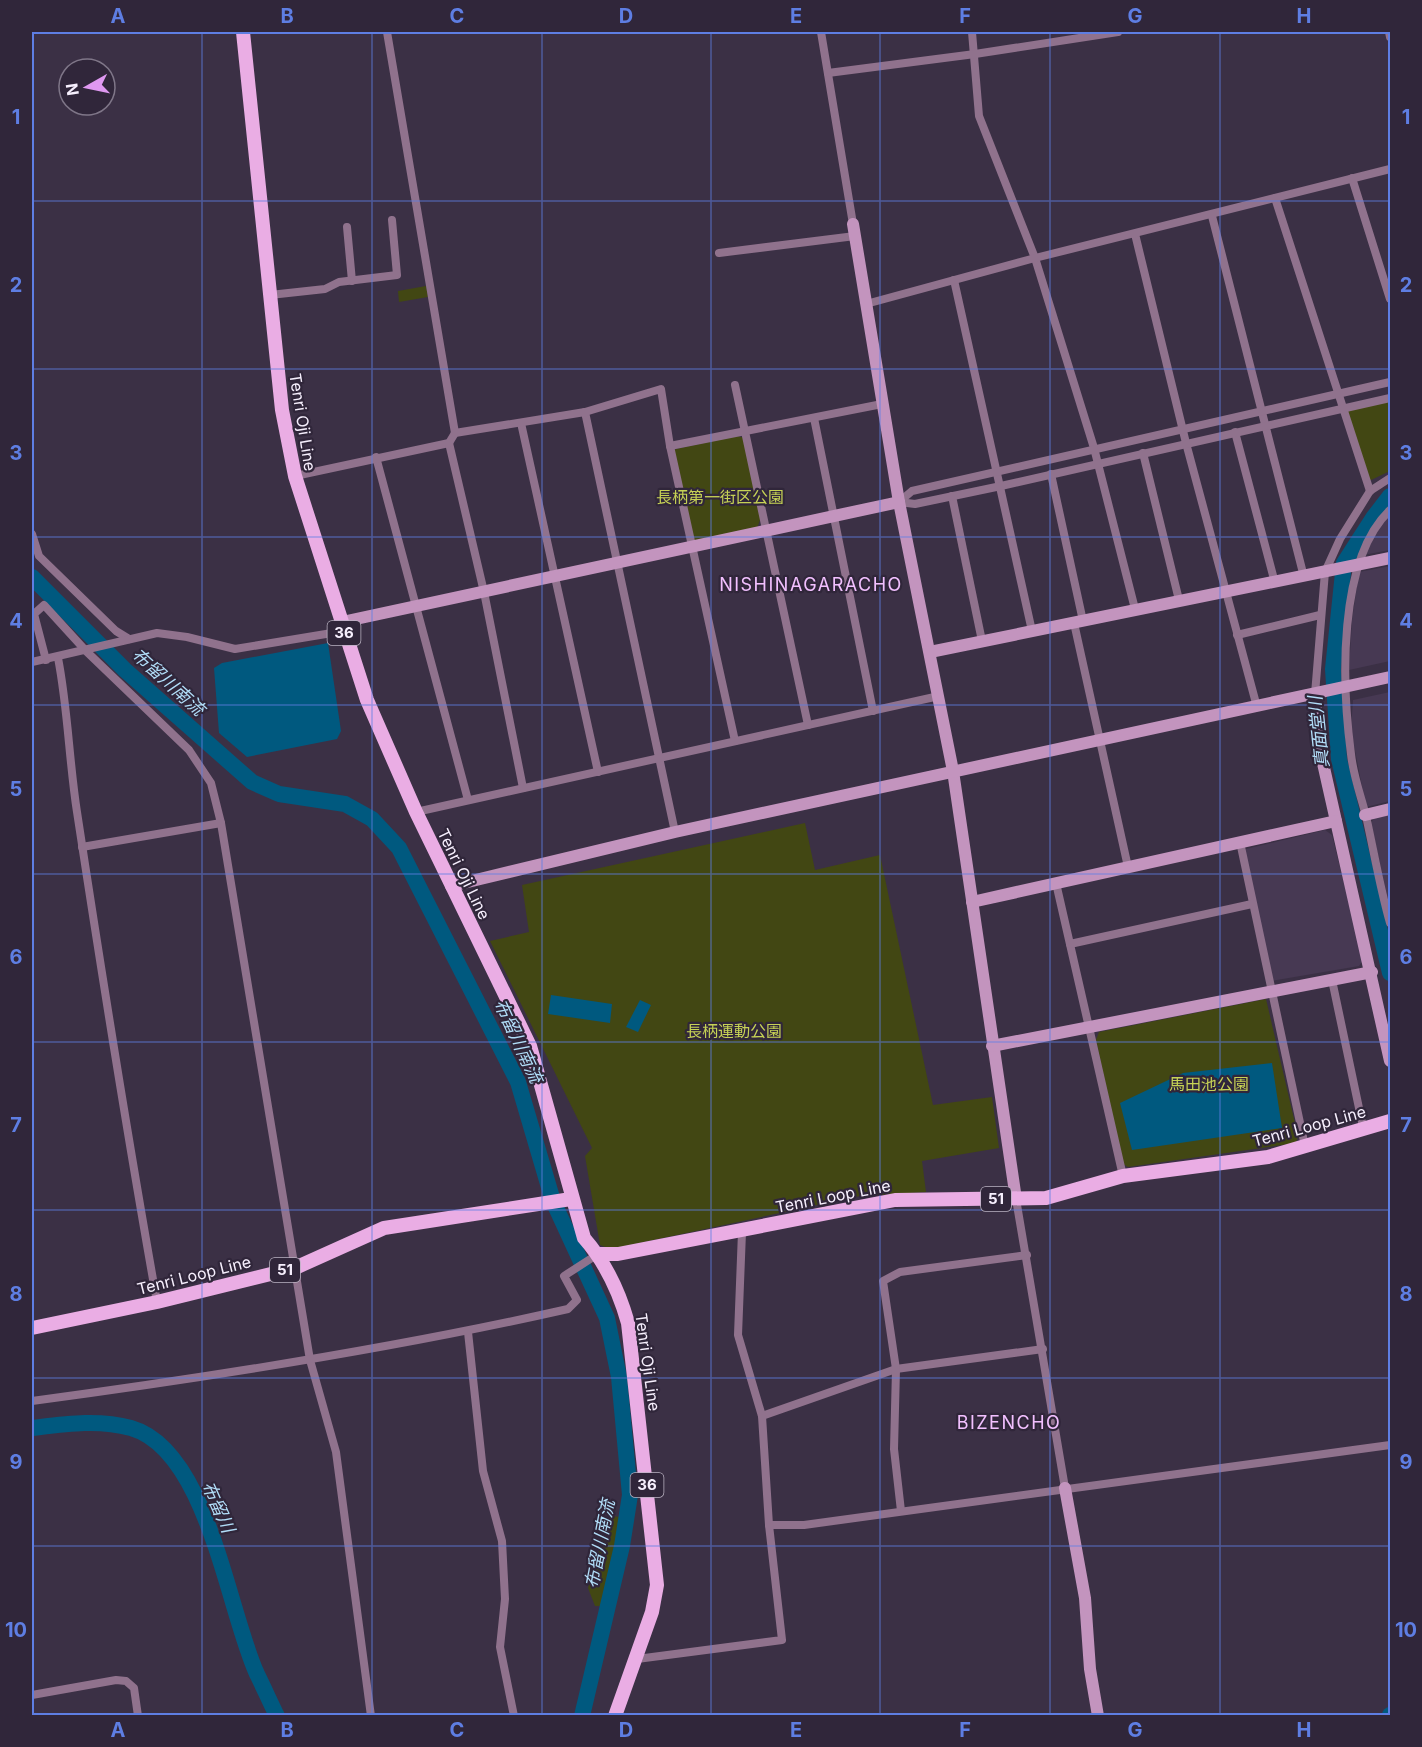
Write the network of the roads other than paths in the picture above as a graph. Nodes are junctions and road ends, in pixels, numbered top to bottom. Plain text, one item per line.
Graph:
1 (243, 32) edge
2 (387, 32) edge
3 (821, 32) edge
4 (972, 32) edge
5 (1118, 32) edge
6 (1389, 32) edge
7 (1390, 37) edge
8 (975, 54) junction
9 (828, 72) junction
10 (1390, 169) edge
11 (1353, 178) junction
12 (1275, 198) junction
13 (1212, 216) junction
14 (392, 220) dead end
15 (347, 227) dead end
16 (854, 230) junction
17 (1134, 234) junction
18 (719, 253) dead end
19 (1035, 258) junction
20 (954, 280) junction
21 (352, 281) junction
22 (270, 295) junction
23 (1390, 299) edge
24 (866, 304) junction
25 (1390, 382) edge
26 (735, 385) dead end
27 (1337, 394) junction
28 (1390, 398) edge
29 (882, 404) junction
30 (1342, 409) junction
31 (585, 412) junction
32 (1261, 412) junction
33 (814, 418) junction
34 (521, 423) junction
35 (1265, 425) junction
36 (1183, 428) junction
37 (745, 431) junction
38 (1235, 432) junction
39 (455, 433) junction
40 (449, 443) junction
41 (1186, 443) junction
42 (670, 446) junction
43 (1094, 448) junction
44 (1143, 453) junction
45 (376, 458) junction
46 (1098, 464) junction
47 (998, 472) junction
48 (1051, 474) junction
49 (295, 476) junction
50 (1390, 478) edge
51 (1001, 486) junction
52 (1370, 491) junction
53 (952, 496) junction
54 (899, 502) junction
55 (1390, 510) edge
56 (833, 517) junction
57 (767, 529) junction
58 (32, 534) edge
59 (691, 546) junction
60 (1390, 558) edge
61 (617, 564) junction
62 (1355, 566) junction
63 (1328, 571) junction
64 (555, 577) junction
65 (1304, 577) junction
66 (1275, 583) junction
67 (484, 592) junction
68 (1225, 592) junction
69 (1179, 600) junction
70 (414, 607) junction
71 (1135, 609) junction
72 (1320, 615) junction
73 (1079, 622) junction
74 (343, 627) junction
75 (1032, 631) junction
76 (1237, 635) junction
77 (126, 640) junction
78 (982, 641) junction
79 (88, 651) junction
80 (930, 652) junction
81 (58, 658) junction
82 (46, 660) junction
83 (32, 662) edge
84 (1390, 677) edge
85 (1346, 687) junction
86 (1319, 693) junction
87 (939, 696) junction
88 (1257, 707) junction
89 (873, 711) junction
90 (808, 725) junction
91 (735, 741) junction
92 (1099, 741) junction
93 (659, 758) junction
94 (953, 771) junction
95 (598, 772) junction
96 (523, 788) junction
97 (468, 800) junction
98 (1390, 809) edge
99 (416, 812) junction
100 (1365, 814) junction
101 (1336, 821) junction
102 (221, 823) junction
103 (675, 832) junction
104 (1240, 842) junction
105 (82, 848) junction
106 (1128, 867) junction
107 (1056, 883) junction
108 (451, 886) junction
109 (972, 902) junction
110 (1252, 904) junction
111 (1390, 923) edge
112 (1070, 944) junction
113 (1372, 972) junction
114 (1332, 980) junction
115 (1271, 992) junction
116 (1089, 1027) junction
117 (992, 1046) junction
118 (1390, 1061) edge
119 (1390, 1121) edge
120 (1363, 1127) junction
121 (1305, 1146) junction
122 (1123, 1176) junction
123 (568, 1199) junction
124 (1016, 1199) junction
125 (742, 1232) junction
126 (1027, 1255) junction
127 (595, 1256) junction
128 (295, 1268) junction
129 (157, 1302) junction
130 (32, 1328) edge
131 (468, 1332) junction
132 (1043, 1349) junction
133 (310, 1360) junction
134 (896, 1370) junction
135 (32, 1401) edge
136 (762, 1416) junction
137 (1390, 1445) edge
138 (1065, 1488) junction
139 (901, 1511) junction
140 (769, 1525) junction
141 (637, 1659) junction
142 (32, 1695) edge
143 (138, 1716) edge
144 (371, 1716) edge
145 (514, 1716) edge
146 (615, 1716) edge
147 (1098, 1716) edge

1 - 22 main road, Tenri Oji Line / 36
2 - 39 street
3 - 9 street
4 - 8 street
5 - 8 street
6 - 7 street
8 - 9 street
8 - 19 street
9 - 16 street
10 - 11 street
11 - 12 street
11 - 23 street
12 - 13 street
12 - 27 street
13 - 17 street
13 - 32 street
14 - 21 street
15 - 21 street
16 - 18 street
16 - 24 street
17 - 19 street
17 - 36 street
19 - 20 street
19 - 43 street
20 - 24 street
20 - 47 street
21 - 22 street
22 - 49 main road, Tenri Oji Line / 36
24 - 29 street
25 - 27 street
26 - 37 street
27 - 30 street
27 - 32 street
28 - 30 street
29 - 33 street
29 - 54 street
30 - 35 street
30 - 52 street
31 - 34 street
31 - 42 street
31 - 61 street
32 - 35 street
32 - 36 street
33 - 37 street
33 - 56 street
34 - 39 street
34 - 64 street
35 - 38 street
35 - 65 street
36 - 41 street
36 - 43 street
37 - 42 street
37 - 57 street
38 - 41 street
38 - 66 street
39 - 40 street
40 - 45 street
40 - 67 street
41 - 44 street
41 - 68 street
42 - 59 street
43 - 46 street
43 - 47 street
44 - 46 street
44 - 69 street
45 - 49 street
45 - 70 street
46 - 48 street
46 - 71 street
47 - 51 street
47 - 54 street
48 - 51 street
48 - 73 street
49 - 74 main road, Tenri Oji Line / 36
50 - 52 street
51 - 53 street
51 - 75 street
52 - 63 street
53 - 54 street
53 - 78 street
54 - 56 street
54 - 80 street
55 - 62 street
56 - 57 street
56 - 89 street
57 - 59 street
57 - 90 street
58 - 77 street
59 - 61 street
59 - 91 street
60 - 62 street
61 - 64 street
61 - 93 street
62 - 63 street
62 - 85 street
63 - 65 street
63 - 72 street
64 - 67 street
64 - 95 street
65 - 66 street
66 - 68 street
67 - 70 street
67 - 96 street
68 - 69 street
68 - 76 street
69 - 71 street
70 - 74 street
70 - 97 street
71 - 73 street
72 - 76 street
72 - 86 street
73 - 75 street
73 - 92 street
74 - 77 street
74 - 99 main road, Tenri Oji Line / 36
75 - 78 street
76 - 88 street
77 - 79 street
78 - 80 street
79 - 81 street
79 - 82 street
79 - 102 street
80 - 87 street
81 - 82 street
81 - 105 street
82 - 83 street
84 - 85 street
85 - 86 street
85 - 100 street
86 - 88 street
86 - 101 street
87 - 89 street
87 - 94 street
88 - 92 street
89 - 90 street
90 - 91 street
91 - 93 street
92 - 94 street
92 - 106 street
93 - 95 street
93 - 103 street
94 - 103 street
94 - 109 street
95 - 96 street
96 - 97 street
97 - 99 street
98 - 100 street
99 - 108 main road, Tenri Oji Line / 36
100 - 111 street
101 - 104 street
101 - 113 street
102 - 105 street
102 - 128 street
103 - 108 street
104 - 106 street
104 - 110 street
105 - 129 street
106 - 107 street
107 - 109 street
107 - 112 street
108 - 123 main road, Tenri Oji Line / 36
109 - 117 street
110 - 112 street
110 - 115 street
112 - 116 street
113 - 114 street
113 - 118 street
114 - 115 street
114 - 120 street
115 - 116 street
115 - 121 street
116 - 117 street
116 - 122 street
117 - 124 street
119 - 120 main road, Tenri Loop Line / 51
120 - 121 main road, Tenri Loop Line / 51
121 - 122 main road, Tenri Loop Line / 51
122 - 124 main road, Tenri Loop Line / 51
123 - 127 main road, Tenri Oji Line / 36
123 - 128 main road, Tenri Loop Line / 51
124 - 125 main road, Tenri Loop Line / 51
124 - 126 street
125 - 127 main road, Tenri Loop Line / 51
125 - 136 street
126 - 132 street
126 - 134 street
127 - 131 street
127 - 141 main road, Tenri Oji Line / 36
128 - 129 main road, Tenri Loop Line / 51
128 - 133 street
129 - 130 main road, Tenri Loop Line / 51
131 - 133 street
131 - 145 street
132 - 134 street
132 - 138 street
133 - 135 street
133 - 144 street
134 - 136 street
134 - 139 street
136 - 140 street
137 - 138 street
138 - 139 street
138 - 147 street
139 - 140 street
140 - 141 street
141 - 146 main road, Tenri Oji Line / 36
142 - 143 street

